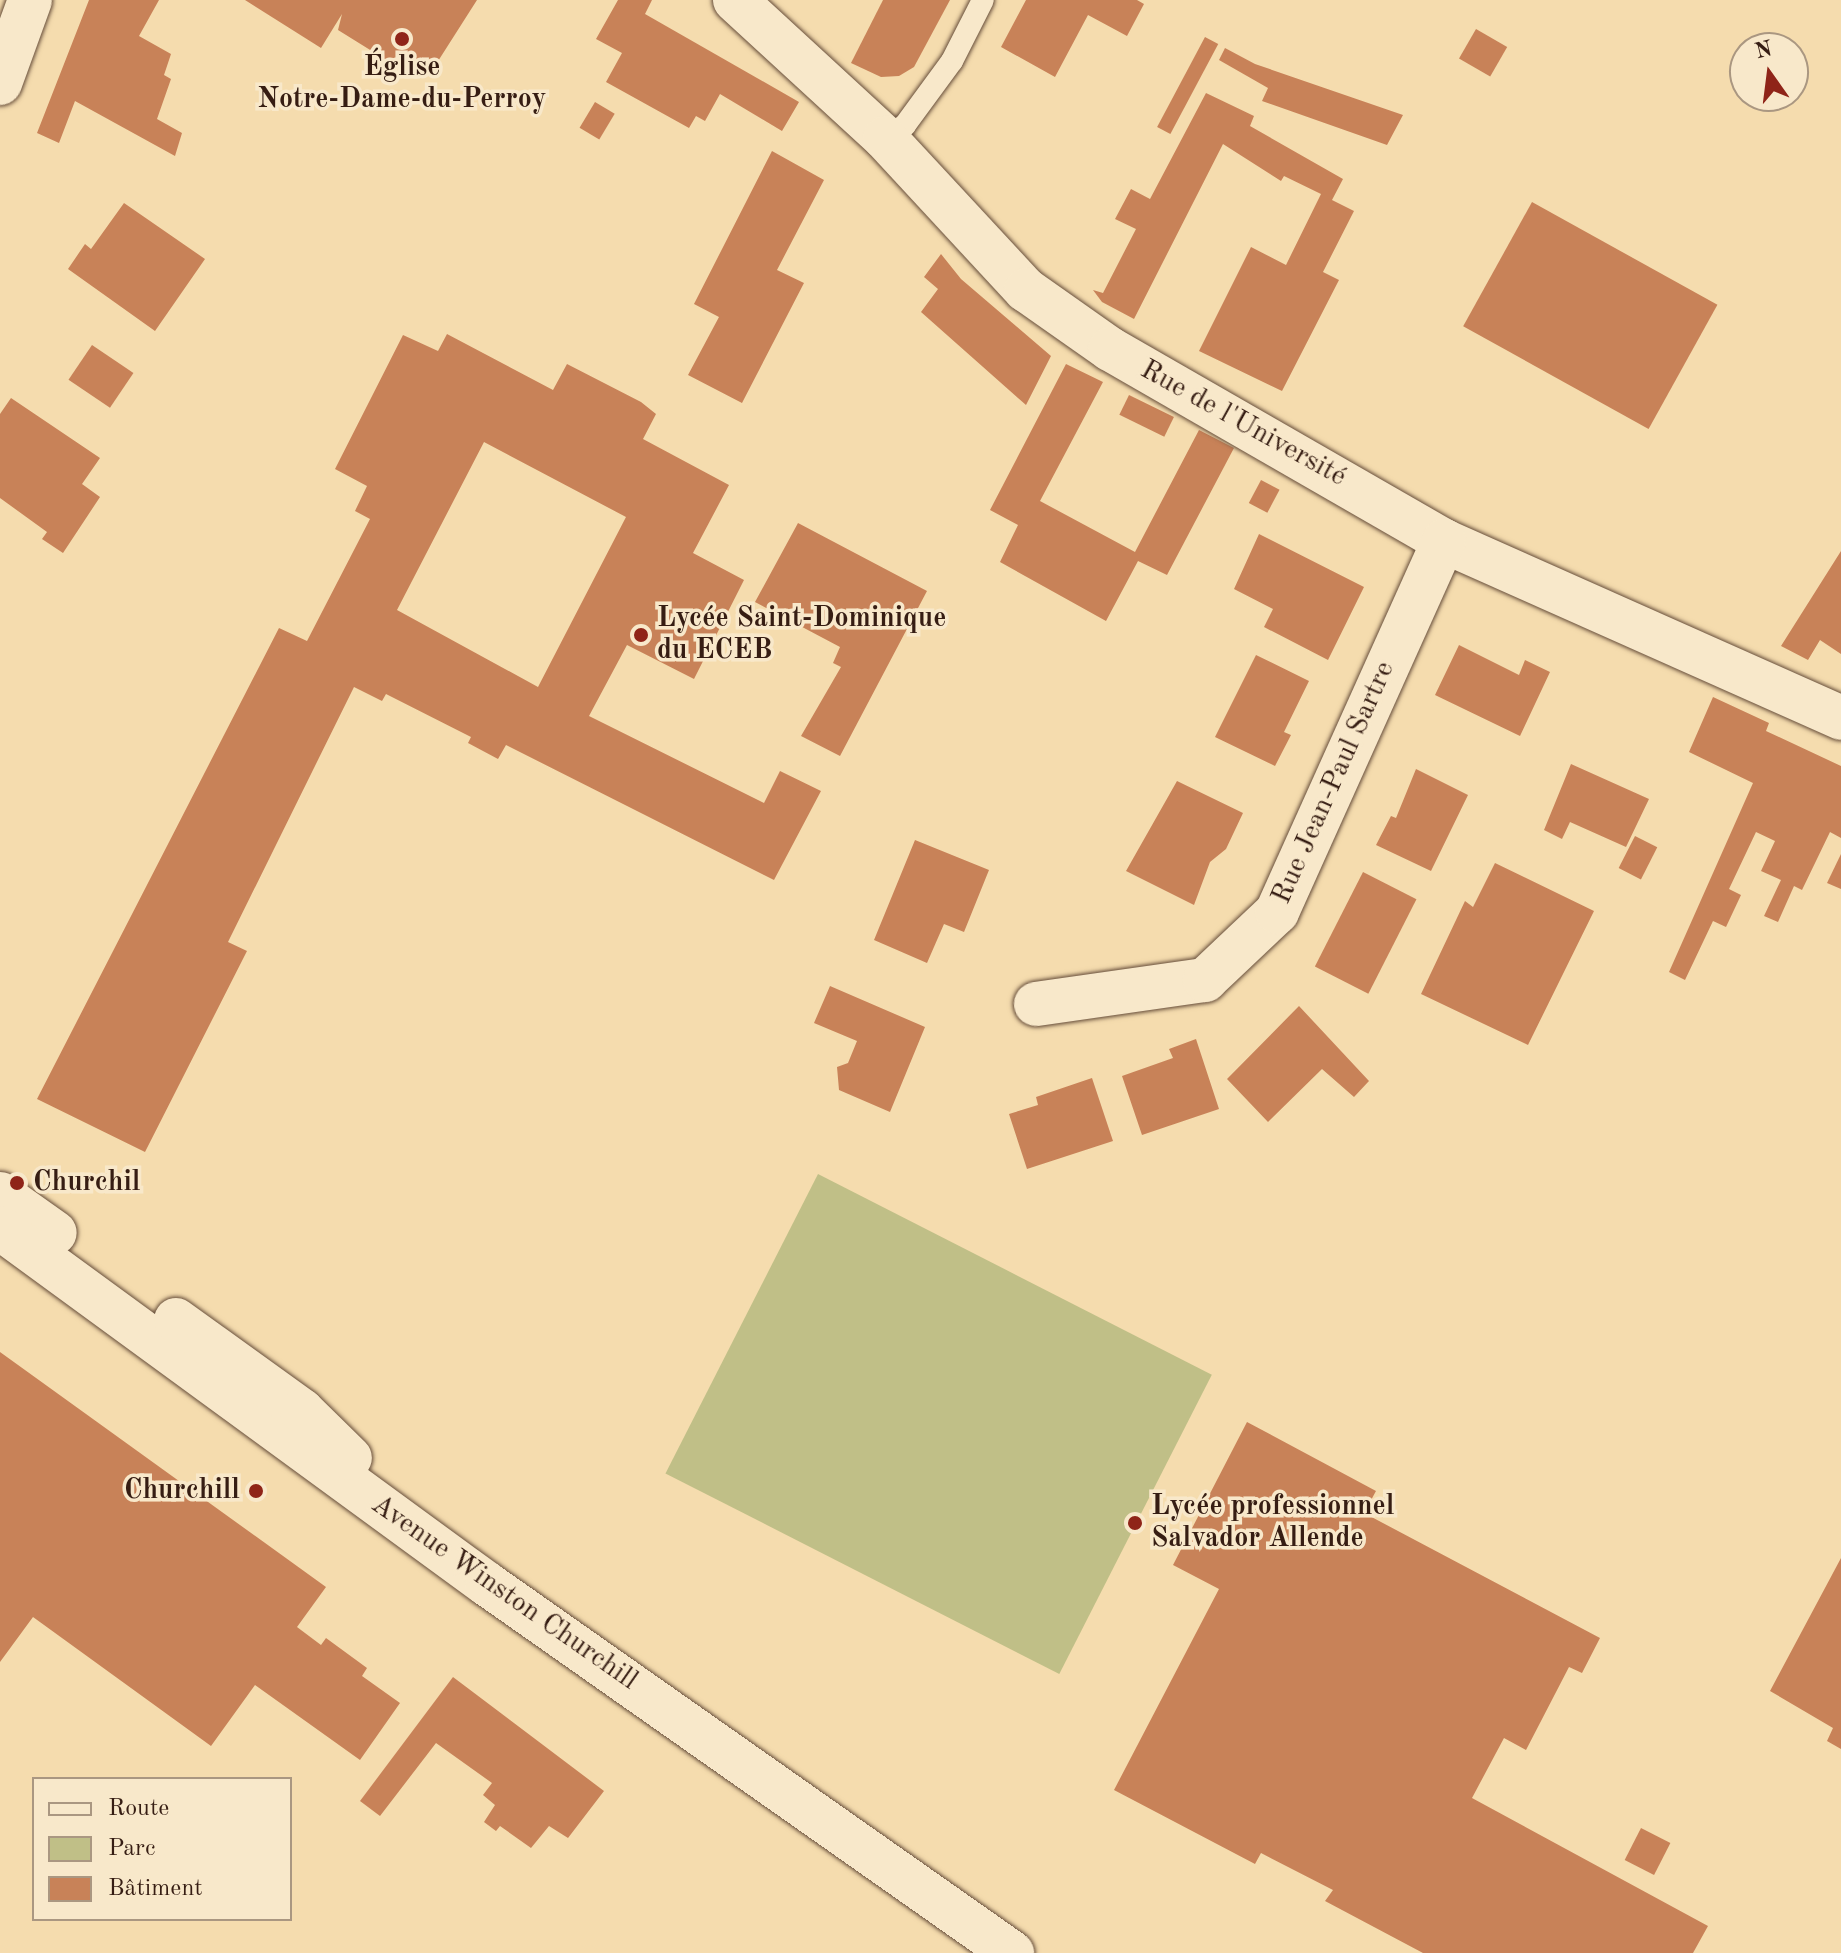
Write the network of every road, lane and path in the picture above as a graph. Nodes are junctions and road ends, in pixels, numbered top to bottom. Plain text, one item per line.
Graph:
1 (30, 0) edge
2 (735, 0) edge
3 (983, 0) edge
4 (0, 83) edge
5 (885, 138) junction
6 (1444, 541) junction
7 (1841, 718) edge
8 (1036, 1004) dead end
9 (0, 1194) edge
10 (0, 1228) edge
11 (459, 1563) junction
12 (1012, 1953) edge

1 - 4 street
2 - 5 street, Rue de l'Université
3 - 5 lane
5 - 6 street, Rue de l'Université
6 - 7 street, Rue de l'Université
6 - 8 street, Rue Jean-Paul Sartre
9 - 11 street
10 - 11 street, Avenue Winston Churchill
11 - 12 street, Avenue Winston Churchill

